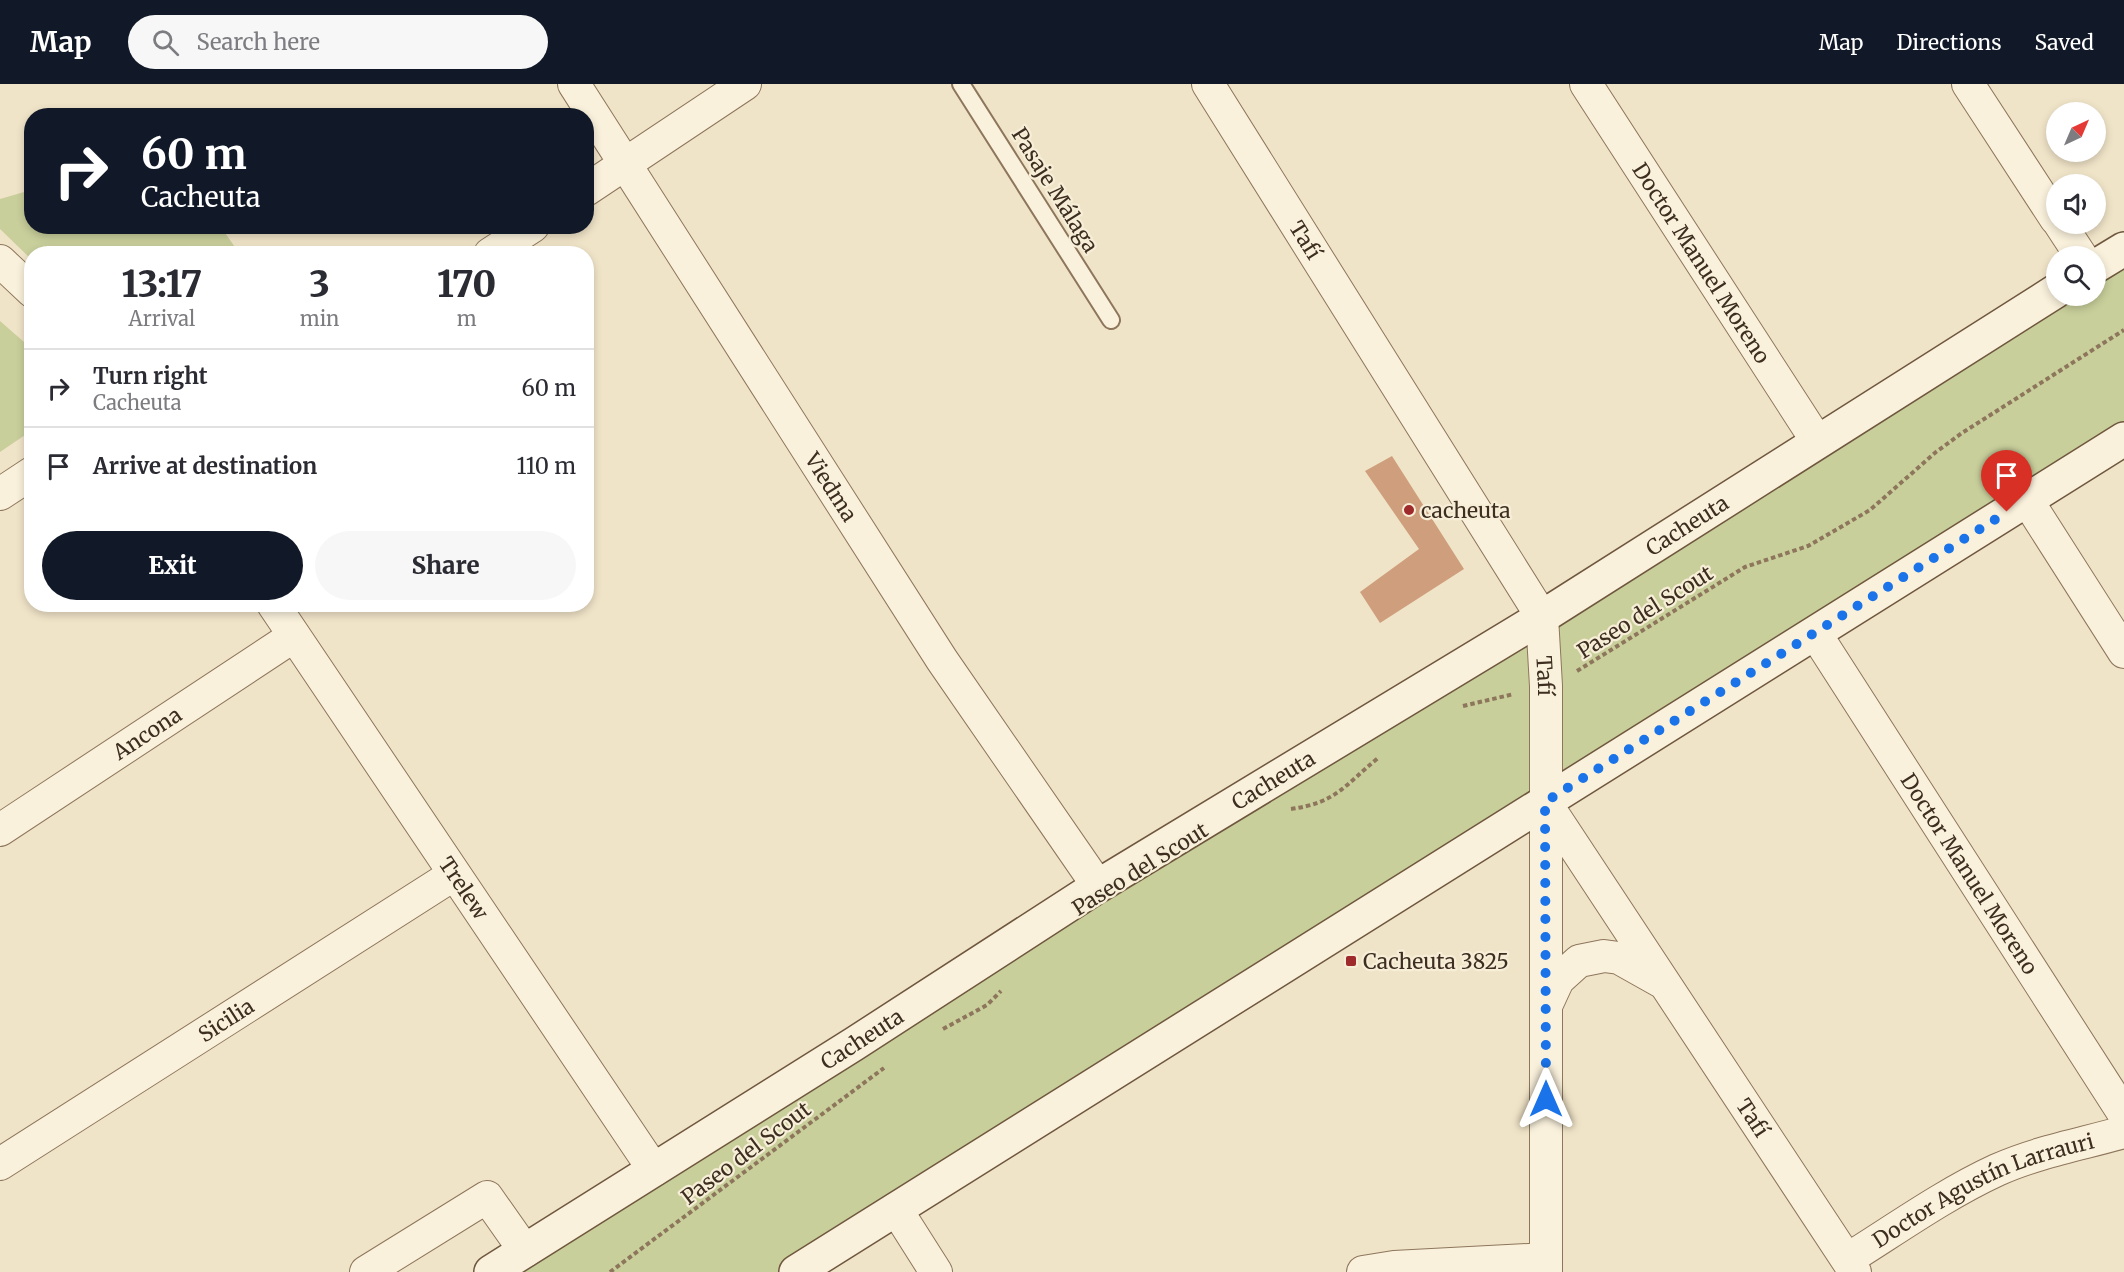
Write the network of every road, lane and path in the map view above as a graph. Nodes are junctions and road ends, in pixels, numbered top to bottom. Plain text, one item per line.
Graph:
1 (574, 84) edge
2 (746, 84) edge
3 (961, 84) edge
4 (1208, 84) edge
5 (1586, 84) edge
6 (1968, 84) edge
7 (590, 108) edge
8 (594, 114) edge
9 (626, 163) junction
10 (594, 185) edge
11 (2046, 204) edge
12 (521, 234) edge
13 (502, 246) edge
14 (2124, 249) edge
15 (2106, 260) edge
16 (0, 261) edge
17 (24, 284) edge
18 (2046, 297) edge
19 (1111, 320) dead end
20 (2124, 330) edge
21 (2124, 439) edge
22 (1817, 441) junction
23 (24, 478) edge
24 (0, 494) edge
25 (2026, 500) junction
26 (278, 612) edge
27 (1542, 617) junction
28 (1815, 633) junction
29 (294, 636) junction
30 (2124, 652) edge
31 (1546, 686) junction
32 (1455, 708) dead end
33 (1386, 752) dead end
34 (1545, 802) junction
35 (1286, 810) dead end
36 (0, 830) edge
37 (453, 875) junction
38 (1098, 886) junction
39 (1665, 983) junction
40 (1005, 988) dead end
41 (1545, 1007) junction
42 (935, 1033) dead end
43 (892, 1062) dead end
44 (2124, 1114) edge
45 (2124, 1132) edge
46 (0, 1164) edge
47 (654, 1170) junction
48 (896, 1209) junction
49 (525, 1251) junction
50 (1852, 1265) edge
51 (1546, 1266) edge
52 (366, 1272) edge
53 (491, 1272) edge
54 (610, 1272) edge
55 (796, 1272) edge
56 (936, 1272) edge
57 (1363, 1272) edge

1 - 7 street, Viedma
2 - 9 street
3 - 19 lane, Pasaje Málaga
4 - 27 street, Tafí
5 - 22 street, Doctor Manuel Moreno
6 - 11 street
8 - 9 street, Viedma
9 - 10 street
9 - 38 street, Viedma
12 - 13 street
14 - 15 street
16 - 17 street
18 - 22 street, Cacheuta
20 - 31 path, Paseo del Scout
21 - 25 street
22 - 27 street, Cacheuta
23 - 24 street
25 - 28 street
25 - 30 street
26 - 29 street, Trelew
27 - 31 street, Tafí
27 - 38 street, Cacheuta
28 - 34 street
28 - 44 street, Doctor Manuel Moreno
29 - 36 street, Ancona
29 - 37 street, Trelew
31 - 32 path, Paseo del Scout
31 - 34 street, Tafí
33 - 35 path
34 - 39 street, Tafí
34 - 41 street
34 - 48 street
37 - 46 street, Sicilia
37 - 47 street, Trelew
38 - 47 street, Cacheuta
39 - 41 street
39 - 50 street, Tafí
40 - 42 path
41 - 51 street
43 - 54 path, Paseo del Scout
45 - 50 street, Doctor Agustín Larrauri
47 - 49 street, Cacheuta
48 - 55 street
48 - 56 street
49 - 52 street
49 - 53 street, Cacheuta
51 - 57 street

